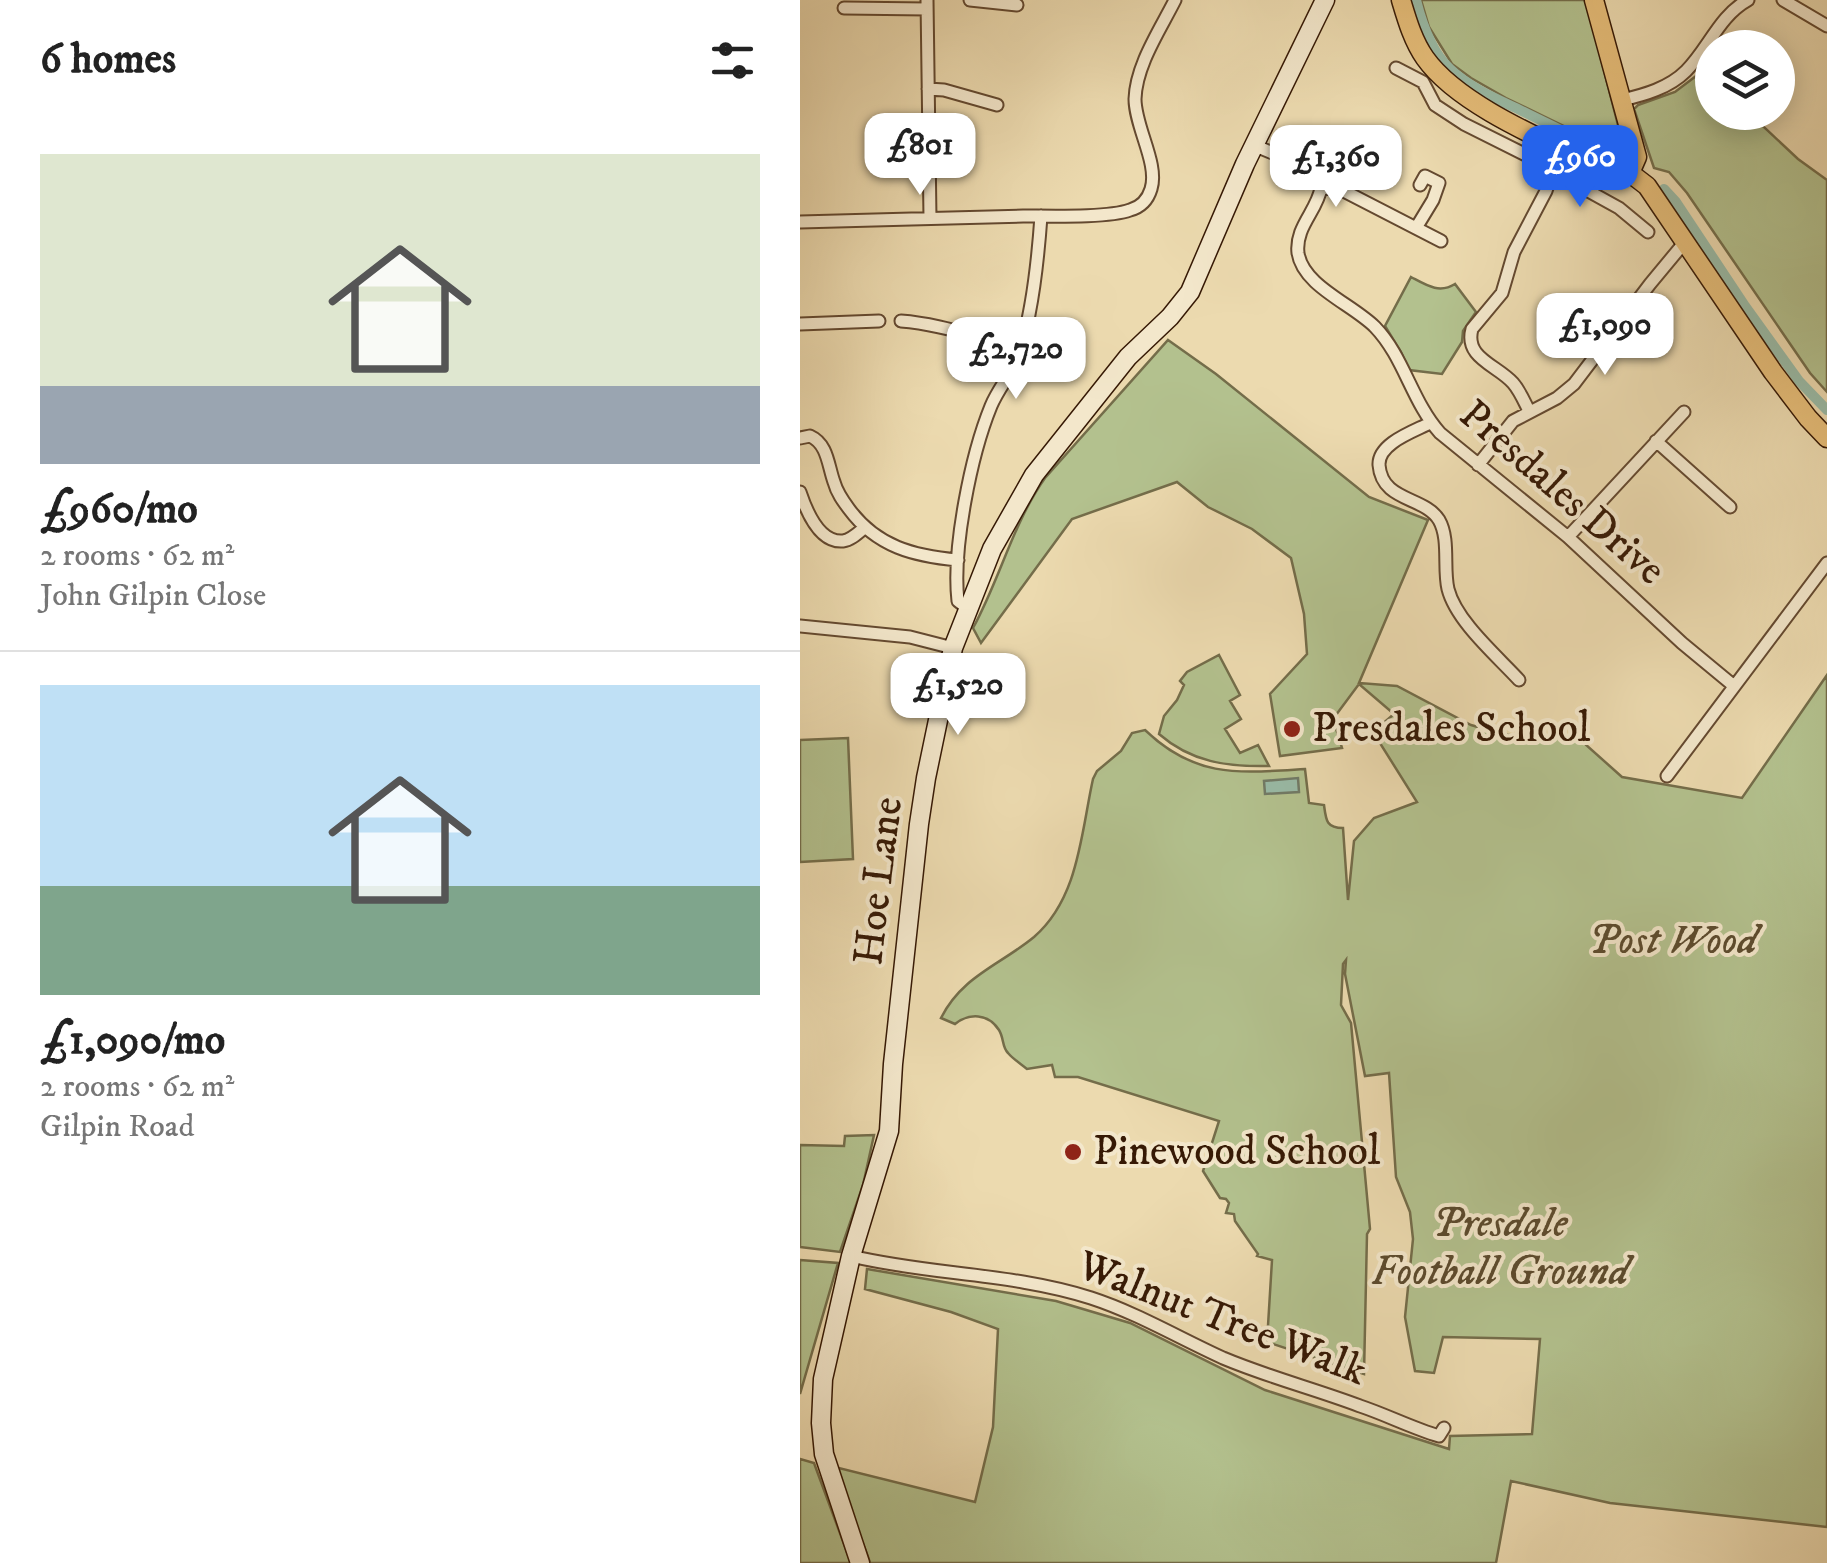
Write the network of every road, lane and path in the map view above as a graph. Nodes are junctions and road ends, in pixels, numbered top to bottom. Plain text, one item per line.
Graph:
1 (970, 0) edge
2 (1175, 0) edge
3 (1325, 0) edge
4 (1401, 0) edge
5 (1594, 0) edge
6 (1748, 0) edge
7 (1782, 0) edge
8 (927, 4) edge
9 (1017, 5) dead end
10 (844, 8) dead end
11 (1827, 26) edge
12 (1396, 68) dead end
13 (928, 89) junction
14 (1622, 100) junction
15 (997, 105) dead end
16 (1254, 144) junction
17 (1592, 163) junction
18 (1630, 173) junction
19 (1420, 185) dead end
20 (1322, 188) junction
21 (1040, 216) junction
22 (930, 218) junction
23 (800, 222) edge
24 (1416, 228) junction
25 (1648, 232) dead end
26 (1441, 242) dead end
27 (1684, 243) junction
28 (878, 321) dead end
29 (900, 322) dead end
30 (800, 324) edge
31 (1020, 348) junction
32 (1529, 411) junction
33 (1684, 412) dead end
34 (1430, 423) junction
35 (800, 438) edge
36 (1827, 438) edge
37 (1656, 441) junction
38 (1478, 465) junction
39 (800, 492) edge
40 (1730, 507) dead end
41 (864, 528) junction
42 (1568, 537) junction
43 (958, 560) junction
44 (1827, 563) edge
45 (967, 608) junction
46 (800, 626) edge
47 (954, 648) junction
48 (1519, 680) dead end
49 (1734, 686) junction
50 (1666, 776) dead end
51 (851, 1256) junction
52 (1444, 1428) dead end
53 (860, 1563) edge

1 - 9 street
2 - 21 street
3 - 16 street, Hoe Lane
4 - 17 main road
5 - 14 main road
6 - 14 street
7 - 11 street
8 - 10 street
8 - 13 street
12 - 32 street
13 - 15 street
13 - 22 street
14 - 18 main road
16 - 20 street
16 - 45 street, Hoe Lane
17 - 18 main road
17 - 25 street
18 - 27 main road
19 - 24 street
20 - 24 street
20 - 34 street, Presdales Drive
21 - 22 street
21 - 31 street
22 - 23 street
24 - 26 street
27 - 32 street
27 - 36 main road
28 - 30 street
29 - 31 street
31 - 43 street
32 - 38 street
33 - 37 street
34 - 38 street, Presdales Drive
34 - 48 street
35 - 41 street
37 - 40 street
37 - 42 street
38 - 42 street, Presdales Drive
39 - 41 street
41 - 43 street
42 - 49 street, Presdales Drive
43 - 45 street
44 - 49 street
45 - 47 street, Hoe Lane
46 - 47 street
47 - 51 street, Hoe Lane
49 - 50 street
51 - 52 street, Walnut Tree Walk
51 - 53 street, Hoe Lane

